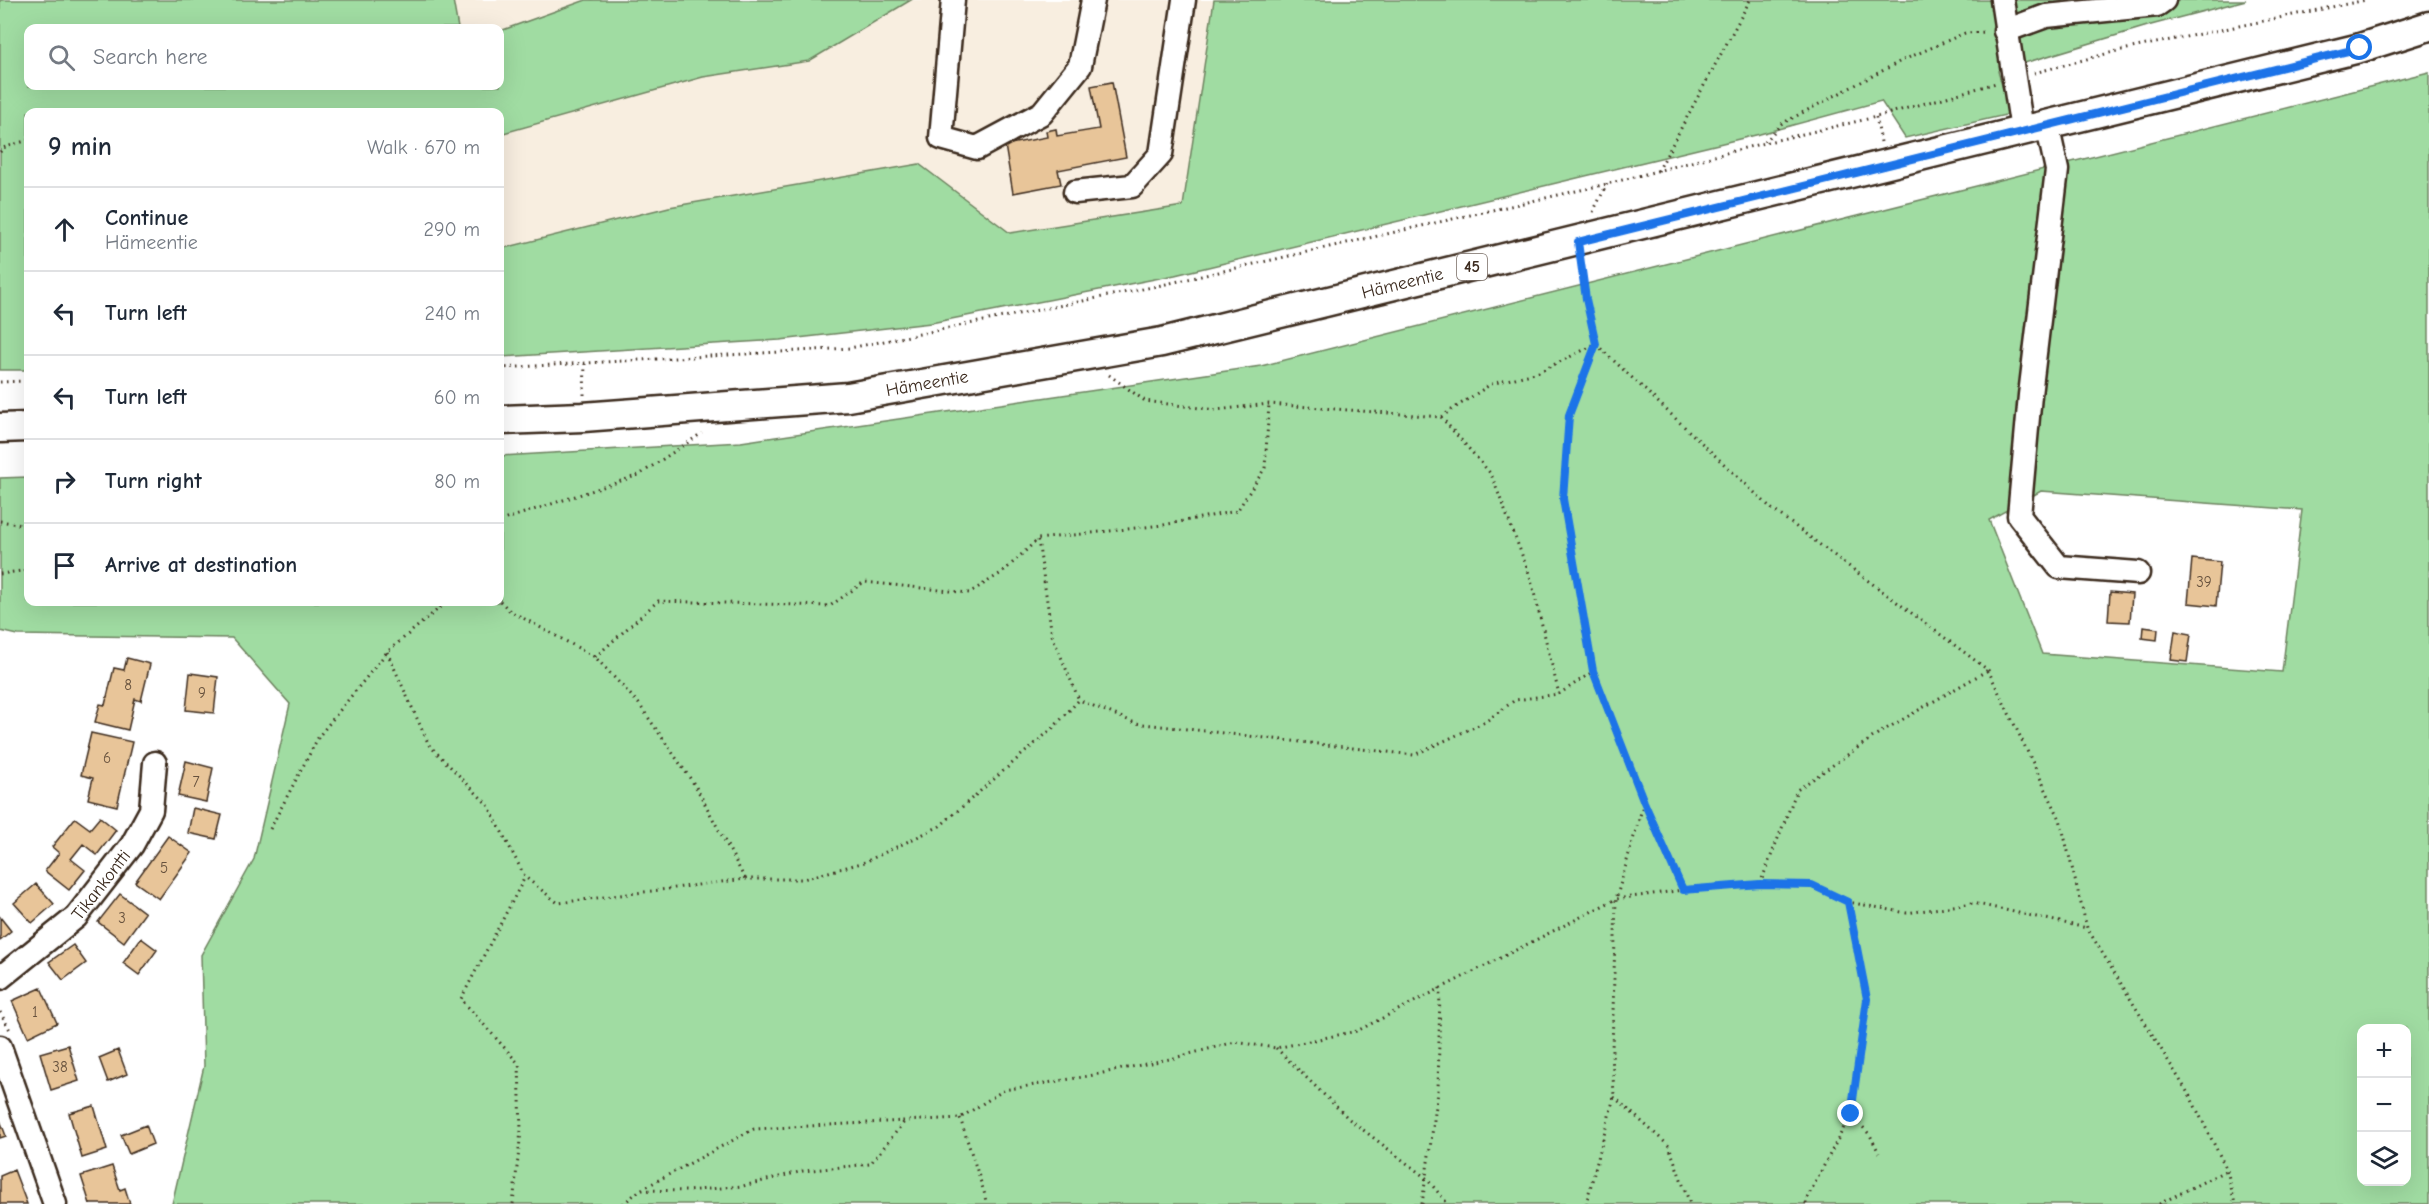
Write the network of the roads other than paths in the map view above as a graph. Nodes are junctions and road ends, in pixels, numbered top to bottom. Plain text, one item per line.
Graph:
1 (953, 0) edge
2 (1093, 0) edge
3 (1184, 0) edge
4 (2002, 0) edge
5 (2164, 0) edge
6 (2429, 26) edge
7 (2005, 31) junction
8 (2035, 127) junction
9 (1075, 192) dead end
10 (504, 420) edge
11 (24, 427) edge
12 (0, 428) edge
13 (2138, 573) dead end
14 (155, 763) dead end
15 (0, 978) edge
16 (0, 1047) edge
17 (55, 1204) edge

1 - 2 street
3 - 9 street
4 - 7 street
5 - 7 street
6 - 8 main road, Hämeentie / 45
7 - 8 street
8 - 10 main road, Hämeentie / 45
8 - 13 street
11 - 12 main road
14 - 15 street, Tikankontti
16 - 17 street

